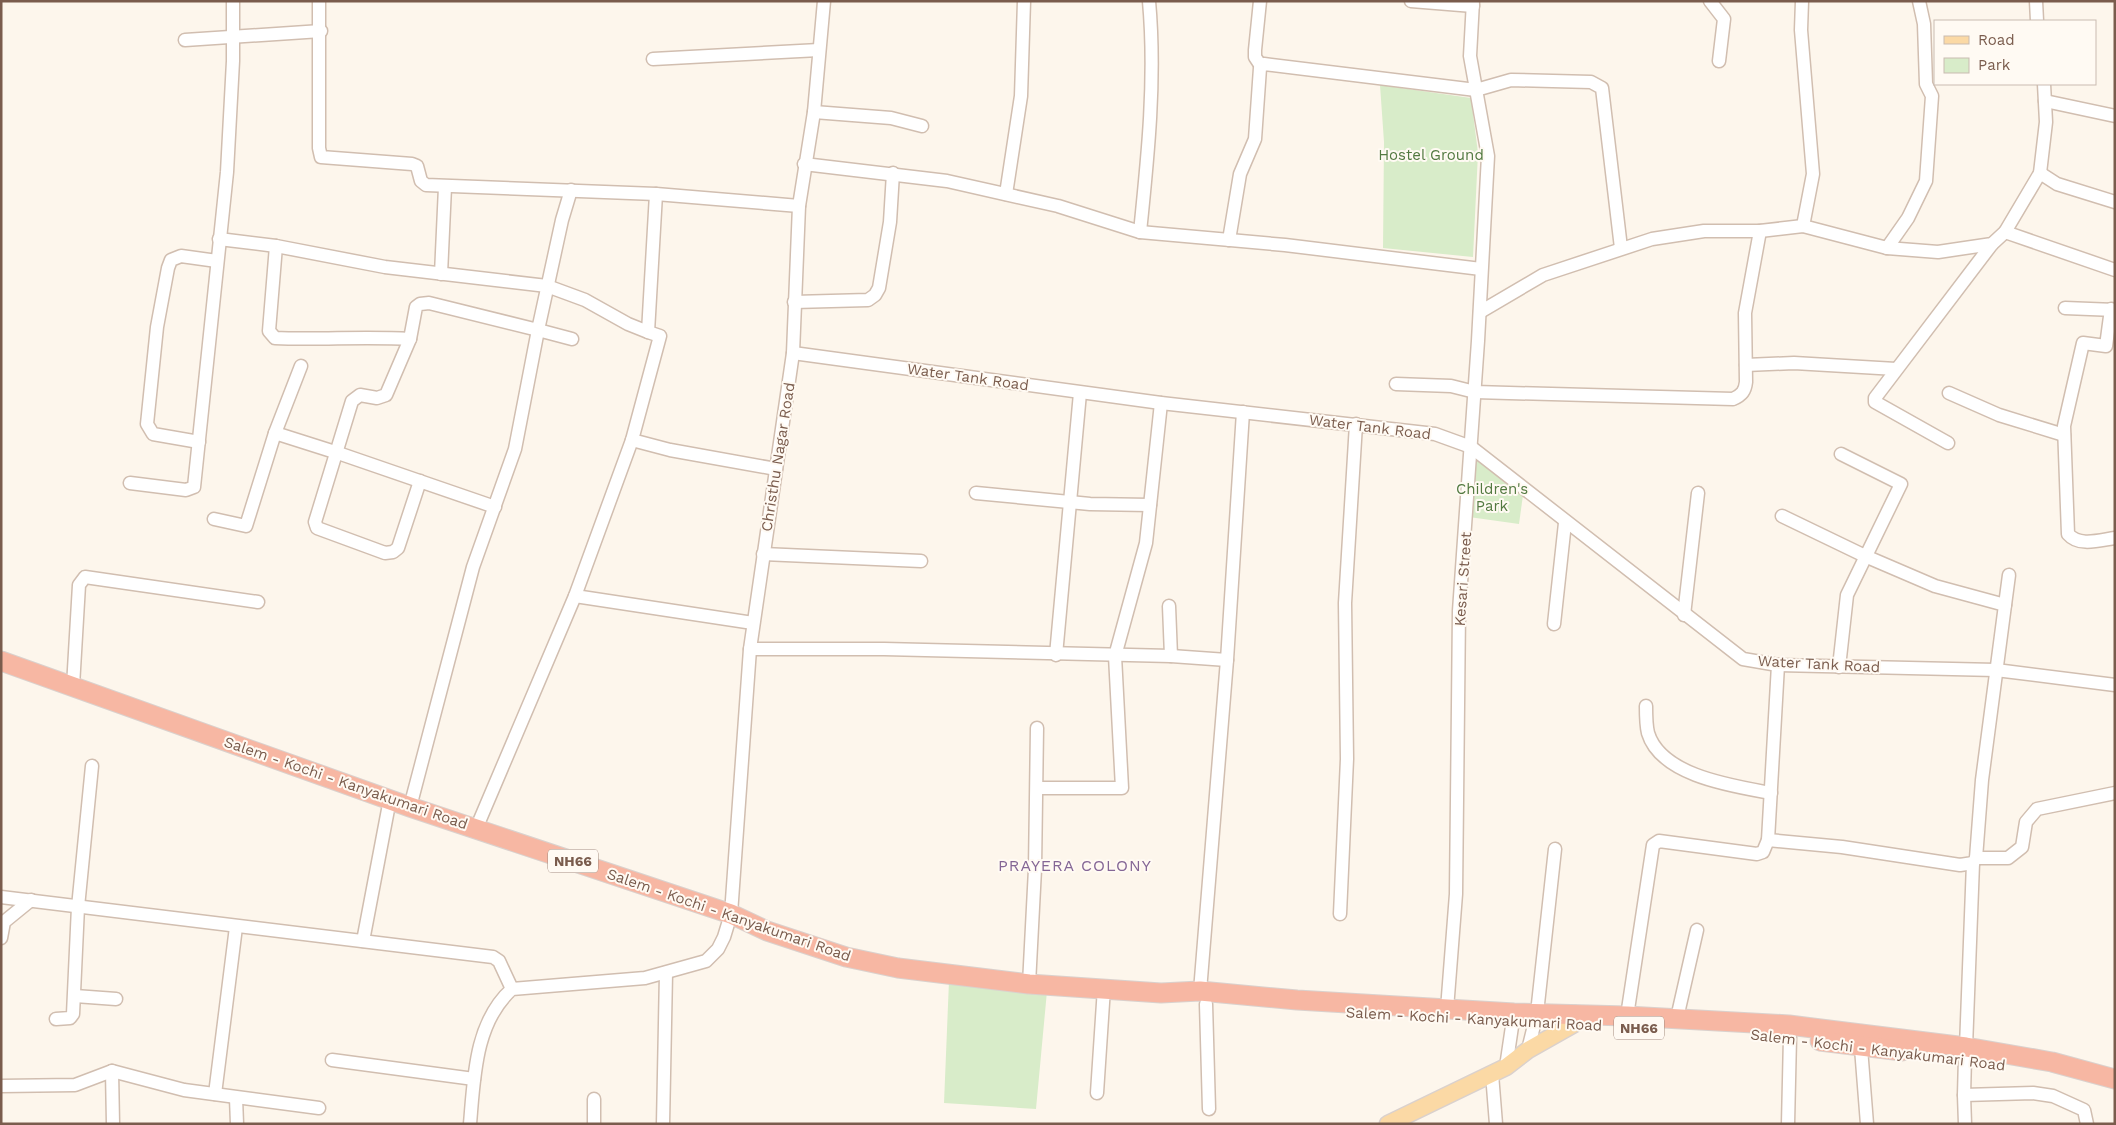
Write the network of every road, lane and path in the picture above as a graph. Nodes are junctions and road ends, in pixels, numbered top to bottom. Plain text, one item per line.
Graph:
1 (233, 1) edge
2 (319, 1) edge
3 (824, 1) edge
4 (1024, 1) edge
5 (1149, 1) edge
6 (1260, 1) edge
7 (1411, 1) edge
8 (1710, 1) edge
9 (1802, 1) edge
10 (1919, 1) edge
11 (2036, 1) edge
12 (1473, 3) edge
13 (2037, 20) edge
14 (320, 31) junction
15 (233, 37) junction
16 (185, 40) dead end
17 (819, 50) junction
18 (653, 59) dead end
19 (1719, 61) dead end
20 (1261, 66) junction
21 (2044, 85) edge
22 (1476, 90) junction
23 (2045, 101) junction
24 (814, 112) junction
25 (2115, 116) edge
26 (922, 126) dead end
27 (804, 164) junction
28 (893, 173) junction
29 (2040, 173) junction
30 (446, 187) junction
31 (571, 190) junction
32 (656, 194) junction
33 (1006, 194) junction
34 (2115, 202) edge
35 (799, 206) junction
36 (1803, 226) junction
37 (1760, 230) junction
38 (1140, 232) junction
39 (2005, 232) junction
40 (219, 239) junction
41 (1229, 240) junction
42 (1992, 244) junction
43 (276, 246) junction
44 (1620, 248) junction
45 (1887, 248) junction
46 (217, 261) junction
47 (1481, 268) junction
48 (2115, 270) edge
49 (440, 274) junction
50 (547, 286) junction
51 (794, 302) junction
52 (2065, 308) dead end
53 (2113, 310) edge
54 (1480, 312) junction
55 (538, 330) junction
56 (648, 332) junction
57 (410, 339) junction
58 (572, 339) dead end
59 (794, 353) junction
60 (1746, 365) junction
61 (301, 366) dead end
62 (1896, 369) junction
63 (1396, 384) dead end
64 (1475, 392) junction
65 (1948, 392) dead end
66 (1080, 393) junction
67 (1161, 403) junction
68 (1242, 412) junction
69 (1356, 424) junction
70 (275, 434) junction
71 (2064, 434) junction
72 (632, 440) junction
73 (200, 442) junction
74 (1948, 443) dead end
75 (1470, 447) junction
76 (338, 453) junction
77 (1841, 454) dead end
78 (776, 469) junction
79 (420, 481) junction
80 (130, 482) dead end
81 (976, 493) dead end
82 (1698, 493) dead end
83 (1070, 502) junction
84 (1150, 504) junction
85 (495, 508) junction
86 (1782, 516) dead end
87 (214, 519) dead end
88 (1565, 522) junction
89 (2115, 538) edge
90 (763, 554) junction
91 (1865, 556) junction
92 (921, 561) dead end
93 (2009, 575) dead end
94 (575, 596) junction
95 (258, 602) dead end
96 (2005, 605) junction
97 (1169, 606) dead end
98 (1684, 615) junction
99 (753, 623) junction
100 (1554, 624) dead end
101 (750, 649) junction
102 (1056, 654) junction
103 (1115, 656) junction
104 (1171, 656) junction
105 (1, 660) edge
106 (1228, 660) junction
107 (1778, 665) junction
108 (1839, 667) junction
109 (1996, 670) junction
110 (2115, 685) edge
111 (73, 686) junction
112 (1646, 706) dead end
113 (1037, 728) dead end
114 (92, 766) dead end
115 (1037, 788) junction
116 (1771, 793) junction
117 (2115, 793) edge
118 (390, 800) junction
119 (410, 807) junction
120 (476, 829) junction
121 (1768, 840) junction
122 (1555, 850) dead end
123 (1974, 860) junction
124 (1, 897) edge
125 (31, 900) junction
126 (78, 908) junction
127 (731, 914) junction
128 (1340, 914) dead end
129 (236, 926) junction
130 (1697, 930) dead end
131 (1, 938) edge
132 (363, 942) junction
133 (666, 973) junction
134 (1029, 984) junction
135 (512, 988) junction
136 (1104, 988) junction
137 (75, 996) junction
138 (1203, 998) junction
139 (116, 999) dead end
140 (1447, 1009) junction
141 (1627, 1016) junction
142 (1514, 1018) junction
143 (1536, 1018) junction
144 (1677, 1018) junction
145 (56, 1019) dead end
146 (1574, 1019) junction
147 (1790, 1036) junction
148 (1827, 1036) junction
149 (1861, 1048) junction
150 (1528, 1050) junction
151 (1966, 1052) junction
152 (332, 1060) dead end
153 (112, 1071) junction
154 (1499, 1071) junction
155 (474, 1079) junction
156 (2115, 1079) edge
157 (1, 1086) edge
158 (2115, 1088) edge
159 (1097, 1093) dead end
160 (215, 1094) junction
161 (1964, 1095) junction
162 (236, 1098) junction
163 (594, 1099) dead end
164 (319, 1108) dead end
165 (1209, 1109) dead end
166 (113, 1124) edge
167 (237, 1124) edge
168 (470, 1124) edge
169 (594, 1124) edge
170 (663, 1124) edge
171 (1388, 1124) edge
172 (1496, 1124) edge
173 (1788, 1124) edge
174 (1867, 1124) edge
175 (1966, 1124) edge
176 (2087, 1124) edge

1 - 15 street
2 - 14 street
3 - 17 street, Christhu Nagar Road
4 - 33 street
5 - 38 street
6 - 20 street
7 - 12 street
8 - 19 street
9 - 36 street
10 - 45 street
11 - 13 street
12 - 22 street, Kesari Street
14 - 15 street
14 - 30 street
15 - 16 street
15 - 40 street
17 - 18 street
17 - 24 street, Christhu Nagar Road
20 - 22 street
20 - 41 street
21 - 23 street
22 - 44 street
22 - 47 street, Kesari Street
23 - 25 street
23 - 29 street
24 - 26 street
24 - 27 street, Christhu Nagar Road
27 - 28 street
27 - 35 street, Christhu Nagar Road
28 - 33 street
28 - 51 street
29 - 34 street
29 - 39 street
30 - 31 street
30 - 49 street
31 - 32 street
31 - 50 street
32 - 35 street
32 - 56 street
33 - 38 street
35 - 51 street, Christhu Nagar Road
36 - 37 street
36 - 45 street
37 - 44 street
37 - 60 street
38 - 41 street
39 - 42 street
39 - 48 street
40 - 43 street
40 - 46 street
41 - 47 street
42 - 45 street
42 - 62 street
43 - 49 street
43 - 57 street
44 - 54 street
46 - 73 street
46 - 73 street
47 - 54 street, Kesari Street
49 - 50 street
50 - 55 street
50 - 56 street
51 - 59 street, Christhu Nagar Road
52 - 53 street
53 - 71 street
54 - 64 street, Kesari Street
55 - 57 street
55 - 58 street
55 - 85 street
56 - 72 street
57 - 76 street
59 - 66 street, Water Tank Road
59 - 78 street, Christhu Nagar Road
60 - 62 street
60 - 64 street
61 - 70 street
62 - 74 street
63 - 64 street
64 - 75 street, Kesari Street
65 - 71 street
66 - 67 street, Water Tank Road
66 - 83 street
67 - 68 street, Water Tank Road
67 - 84 street
68 - 69 street, Water Tank Road
68 - 106 street
69 - 75 street, Water Tank Road
69 - 128 street
70 - 76 street
70 - 87 street
71 - 89 street
72 - 78 street
72 - 94 street
73 - 80 street
75 - 88 street, Water Tank Road
75 - 140 street, Kesari Street
76 - 79 street
76 - 79 street
77 - 91 street
78 - 90 street, Christhu Nagar Road
79 - 85 street
81 - 83 street
82 - 98 street
83 - 84 street
83 - 102 street
84 - 103 street
85 - 119 street
86 - 91 street
88 - 98 street, Water Tank Road
88 - 100 street
90 - 92 street
90 - 99 street, Christhu Nagar Road
91 - 96 street
91 - 108 street
93 - 96 street
94 - 99 street
94 - 120 street
95 - 111 street
96 - 109 street
97 - 104 street
98 - 107 street, Water Tank Road
99 - 101 street, Christhu Nagar Road
101 - 102 street
101 - 127 street, Christhu Nagar Road
102 - 103 street
103 - 104 street
103 - 115 street
104 - 106 street
105 - 111 highway, Salem - Kochi - Kanyakumari Road / NH66
106 - 138 street
107 - 108 street, Water Tank Road
107 - 116 street
108 - 109 street, Water Tank Road
109 - 110 street, Water Tank Road
109 - 123 street
111 - 118 highway, Salem - Kochi - Kanyakumari Road / NH66
112 - 116 street
113 - 115 street
114 - 126 street
115 - 134 street
116 - 121 street
117 - 123 street
118 - 119 highway, Salem - Kochi - Kanyakumari Road / NH66
118 - 132 street
119 - 120 highway, Salem - Kochi - Kanyakumari Road / NH66
120 - 127 highway, Salem - Kochi - Kanyakumari Road / NH66
121 - 123 street
121 - 141 street
122 - 143 street
123 - 151 street
124 - 125 street
125 - 126 street
125 - 131 street
126 - 129 street
126 - 137 street
127 - 133 street, Christhu Nagar Road
127 - 134 highway, Salem - Kochi - Kanyakumari Road / NH66
129 - 132 street
129 - 160 street
130 - 144 street
132 - 135 street
133 - 135 street, Christhu Nagar Road
133 - 170 street
134 - 136 highway, Salem - Kochi - Kanyakumari Road / NH66
135 - 155 street
136 - 138 highway, Salem - Kochi - Kanyakumari Road / NH66
136 - 159 street
137 - 139 street
137 - 145 street
138 - 140 highway, Salem - Kochi - Kanyakumari Road / NH66
138 - 142 highway, Salem - Kochi - Kanyakumari Road / NH66
138 - 165 street
140 - 142 highway, Salem - Kochi - Kanyakumari Road / NH66
141 - 144 highway, Salem - Kochi - Kanyakumari Road / NH66
141 - 146 highway, Salem - Kochi - Kanyakumari Road / NH66
142 - 143 highway, Salem - Kochi - Kanyakumari Road / NH66
142 - 154 street
143 - 146 highway, Salem - Kochi - Kanyakumari Road / NH66
143 - 150 street
144 - 148 highway, Salem - Kochi - Kanyakumari Road / NH66
146 - 147 highway, Salem - Kochi - Kanyakumari Road / NH66
146 - 150 main road
147 - 148 highway, Salem - Kochi - Kanyakumari Road / NH66
147 - 173 street
148 - 149 highway, Salem - Kochi - Kanyakumari Road / NH66
148 - 151 highway, Salem - Kochi - Kanyakumari Road / NH66
149 - 151 highway, Salem - Kochi - Kanyakumari Road / NH66
149 - 174 street
150 - 154 main road
151 - 156 highway, Salem - Kochi - Kanyakumari Road / NH66
151 - 158 highway, Salem - Kochi - Kanyakumari Road / NH66
151 - 161 street
152 - 155 street
153 - 157 street
153 - 160 street
153 - 166 street
154 - 171 main road
154 - 172 street
155 - 168 street
160 - 162 street
161 - 175 street
161 - 176 street
162 - 164 street
162 - 167 street
163 - 169 street

